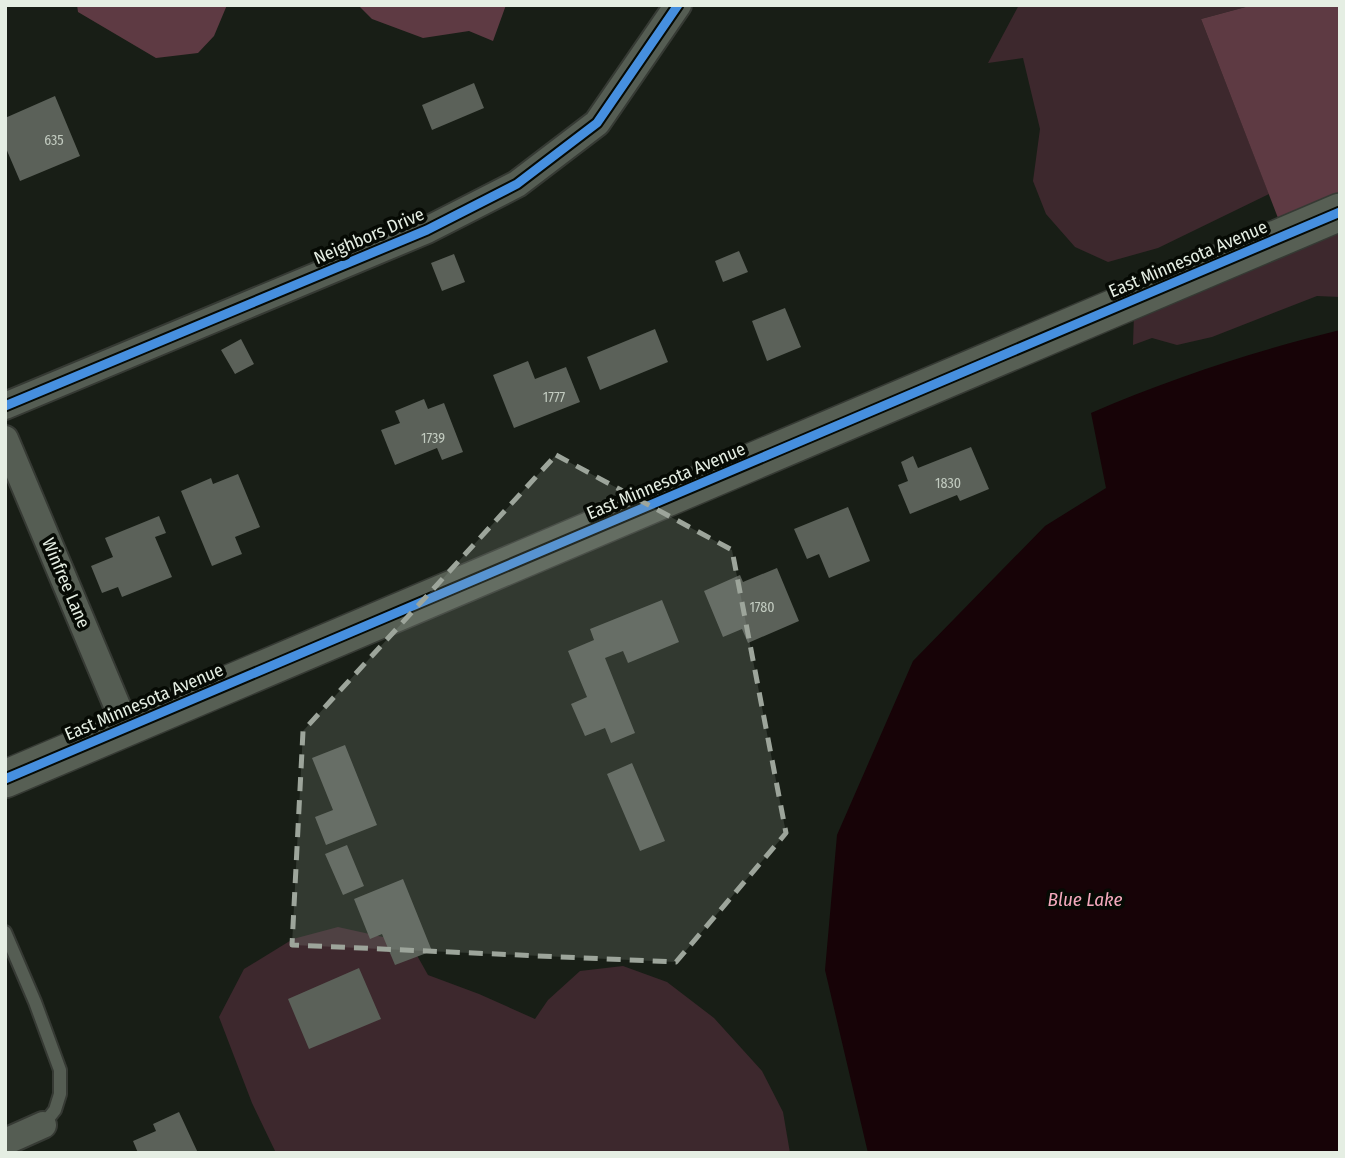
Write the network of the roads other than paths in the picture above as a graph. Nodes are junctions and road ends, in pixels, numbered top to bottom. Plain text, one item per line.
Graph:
1 (678, 5) edge
2 (1340, 212) edge
3 (5, 405) edge
4 (5, 439) edge
5 (126, 727) junction
6 (5, 779) edge
7 (5, 932) edge
8 (43, 1125) joint
9 (5, 1142) edge

1 - 3 street, Neighbors Drive
2 - 5 street, East Minnesota Avenue
4 - 5 street, Winfree Lane
5 - 6 street, East Minnesota Avenue
7 - 8 lane
8 - 9 street

